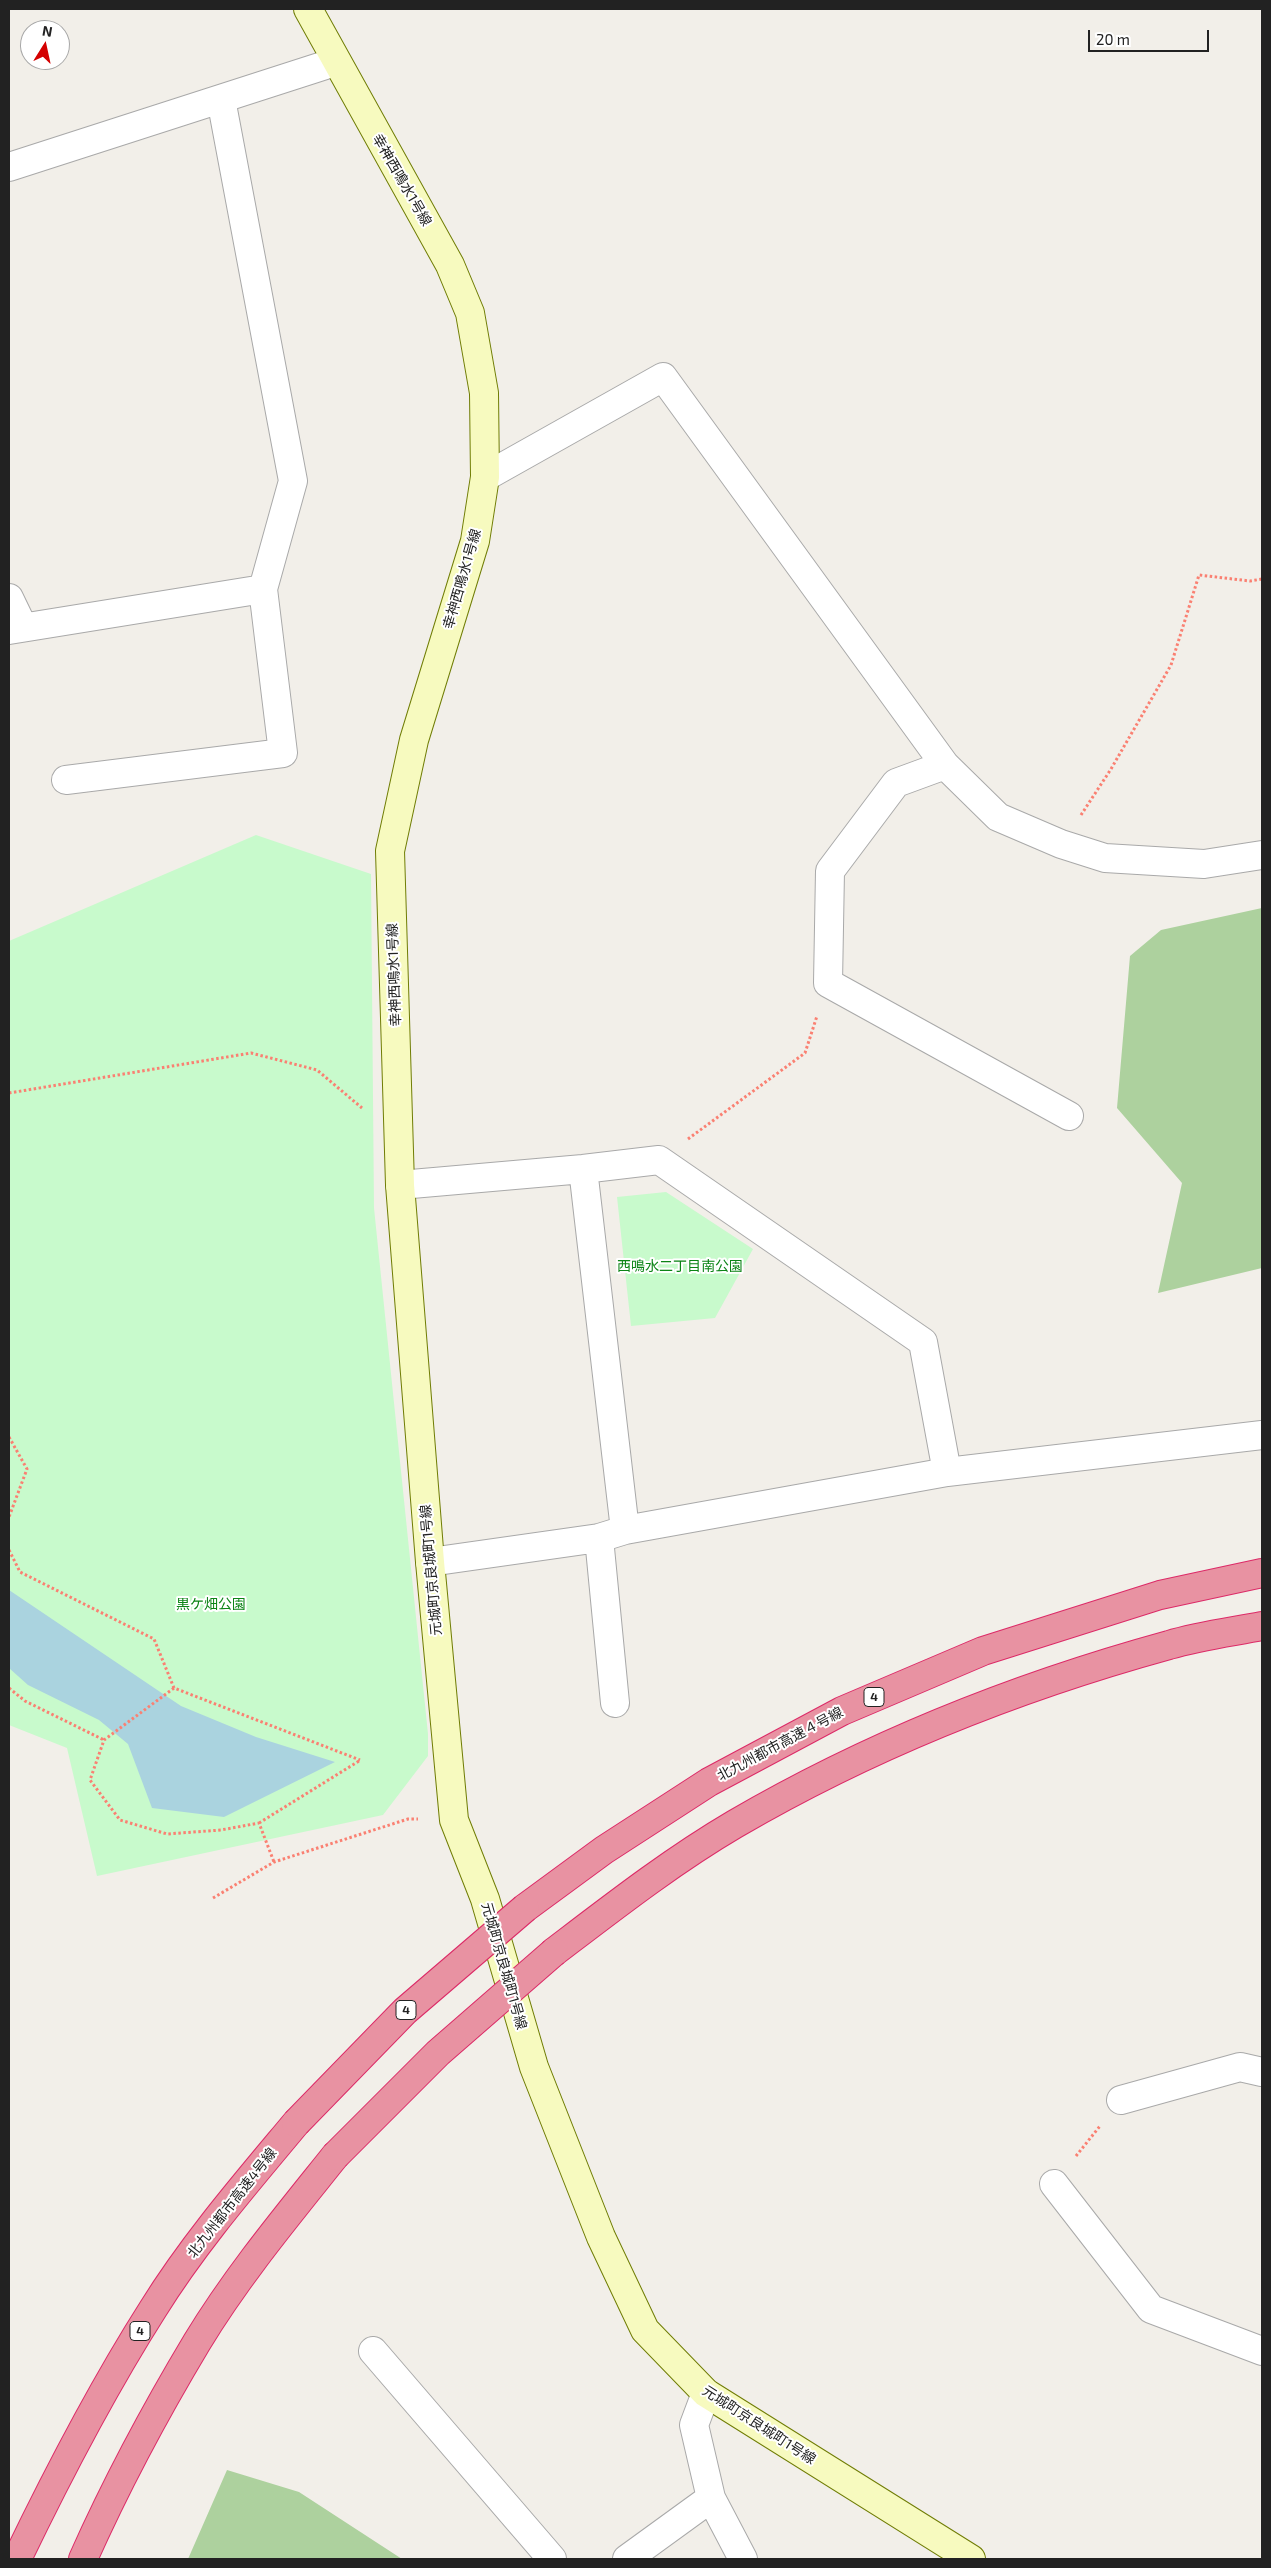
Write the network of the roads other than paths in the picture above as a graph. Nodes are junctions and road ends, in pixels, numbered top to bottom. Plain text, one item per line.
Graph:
1 (308, 9) edge
2 (335, 62) junction
3 (221, 99) junction
4 (9, 167) edge
5 (485, 476) junction
6 (264, 589) junction
7 (9, 598) edge
8 (16, 629) edge
9 (945, 765) junction
10 (66, 780) dead end
11 (1262, 855) edge
12 (1069, 1116) dead end
13 (583, 1170) junction
14 (400, 1185) junction
15 (1262, 1435) edge
16 (947, 1472) junction
17 (625, 1530) junction
18 (599, 1538) junction
19 (430, 1562) junction
20 (1262, 1573) edge
21 (1262, 1626) edge
22 (615, 1703) dead end
23 (525, 1908) joint
24 (1262, 2072) edge
25 (1121, 2100) road end
26 (1054, 2184) road end
27 (373, 2351) dead end
28 (1262, 2351) edge
29 (706, 2393) junction
30 (711, 2498) junction
31 (17, 2559) edge
32 (82, 2559) edge
33 (552, 2559) edge
34 (627, 2559) edge
35 (743, 2559) edge
36 (971, 2559) edge

1 - 2 street, 幸神西鳴水1号線
2 - 3 street
2 - 5 street, 幸神西鳴水1号線
3 - 4 street
3 - 6 street
5 - 9 street
5 - 14 street, 幸神西鳴水1号線
6 - 8 street
6 - 10 street
7 - 8 street
9 - 11 street
9 - 12 street
13 - 14 street
13 - 16 street
13 - 17 street
14 - 19 street, 元城町京良城町1号線
15 - 16 street
16 - 17 street
17 - 18 street
18 - 19 street
18 - 22 street
19 - 29 street, 元城町京良城町1号線
20 - 23 highway, 北九州都市高速４号線 / 4
21 - 32 highway, bridge
23 - 31 highway, 北九州都市高速4号線 / 4, bridge
24 - 25 street
26 - 28 street
27 - 33 street
29 - 30 street
29 - 36 street, 元城町京良城町1号線
30 - 34 street
30 - 35 street

